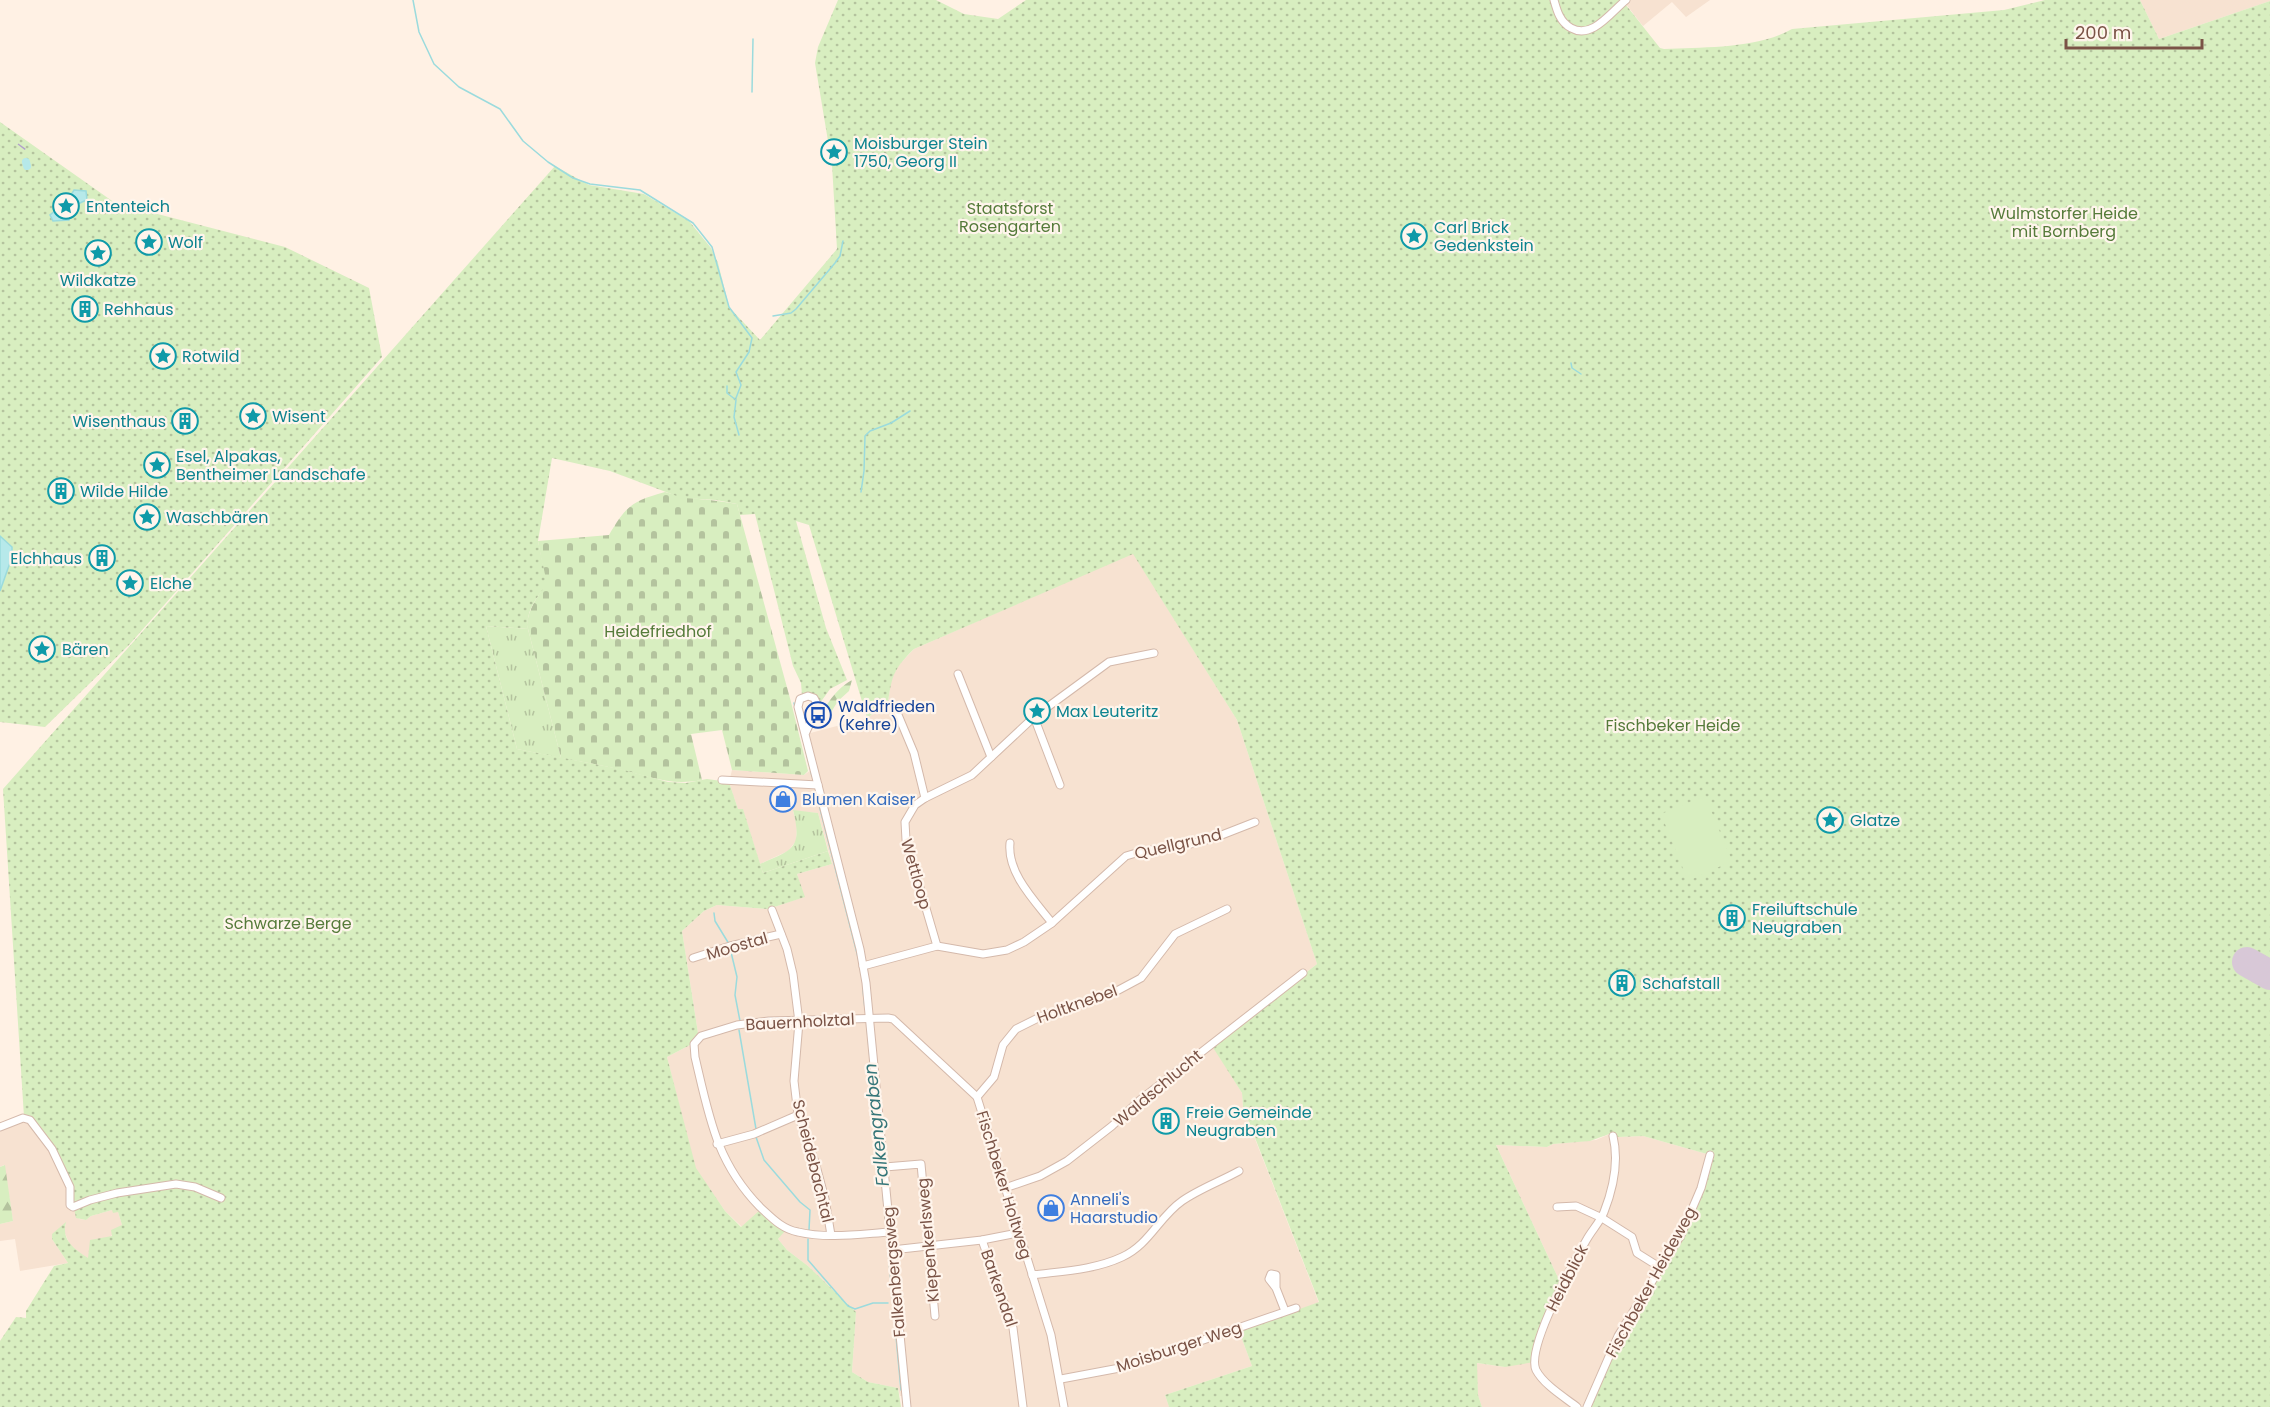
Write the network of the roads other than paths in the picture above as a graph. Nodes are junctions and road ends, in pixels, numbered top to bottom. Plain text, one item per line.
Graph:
1 (1554, 0) edge
2 (1626, 0) edge
3 (1154, 653) dead end
4 (958, 674) dead end
5 (896, 710) dead end
6 (1034, 717) junction
7 (805, 734) junction
8 (991, 757) junction
9 (722, 780) dead end
10 (818, 785) junction
11 (1060, 785) dead end
12 (925, 798) junction
13 (1255, 822) dead end
14 (1010, 843) dead end
15 (1227, 909) dead end
16 (772, 910) dead end
17 (1052, 922) junction
18 (781, 934) junction
19 (937, 946) junction
20 (693, 958) dead end
21 (863, 966) junction
22 (1303, 973) dead end
23 (870, 1019) junction
24 (799, 1022) junction
25 (977, 1097) junction
26 (798, 1115) junction
27 (0, 1128) edge
28 (1613, 1136) dead end
29 (717, 1144) junction
30 (1710, 1155) dead end
31 (885, 1167) junction
32 (1239, 1171) dead end
33 (1005, 1188) junction
34 (221, 1198) dead end
35 (1557, 1207) dead end
36 (1602, 1218) junction
37 (890, 1232) junction
38 (1018, 1233) junction
39 (831, 1236) junction
40 (982, 1240) junction
41 (928, 1246) junction
42 (892, 1250) junction
43 (1661, 1268) junction
44 (1032, 1275) junction
45 (1276, 1288) dead end
46 (1296, 1308) dead end
47 (1285, 1311) junction
48 (935, 1316) dead end
49 (1060, 1378) junction
50 (907, 1407) edge
51 (1023, 1407) edge
52 (1064, 1407) edge
53 (1577, 1407) edge
54 (1587, 1407) edge

1 - 2 street
3 - 6 street, Wettloop
4 - 8 street
5 - 12 street
6 - 8 street, Wettloop
6 - 11 street
7 - 7 street, Falkenbergsweg
7 - 10 street, Falkenbergsweg
8 - 12 street, Wettloop
9 - 10 street
10 - 21 street, Falkenbergsweg
12 - 19 street, Wettloop
13 - 17 street, Quellgrund
14 - 17 street
15 - 25 street, Holtknebel
16 - 18 street, Scheidebachtal
17 - 19 street, Quellgrund
18 - 20 street, Moostal
18 - 24 street, Scheidebachtal
19 - 21 street, Quellgrund
21 - 23 street, Falkenbergsweg
22 - 33 street, Waldschlucht
23 - 24 street, Bauernholztal
23 - 25 street, Fischbeker Holtweg
23 - 31 street, Falkenbergsweg
24 - 26 street, Scheidebachtal
24 - 29 street, Bauernholztal
25 - 33 street, Fischbeker Holtweg
26 - 29 street
26 - 39 street, Scheidebachtal
27 - 34 street
28 - 36 street, Heidblick
29 - 39 street, Bauernholztal
30 - 43 street, Fischbeker Heideweg
31 - 37 street, Falkenbergsweg
31 - 41 street, Kiepenkerlsweg
32 - 44 street
33 - 38 street, Fischbeker Holtweg
35 - 36 street
36 - 43 street
36 - 53 street, Heidblick
37 - 39 street, Bauernholztal
37 - 42 street, Falkenbergsweg
38 - 40 street
38 - 44 street, Fischbeker Holtweg
40 - 41 street
40 - 51 street, Barkendal
41 - 42 street
41 - 48 street, Kiepenkerlsweg
42 - 50 street, Falkenbergsweg
43 - 54 street, Fischbeker Heideweg
44 - 49 street, Fischbeker Holtweg
45 - 47 street
46 - 47 street, Moisburger Weg
47 - 49 street, Moisburger Weg
49 - 52 street, Fischbeker Holtweg

